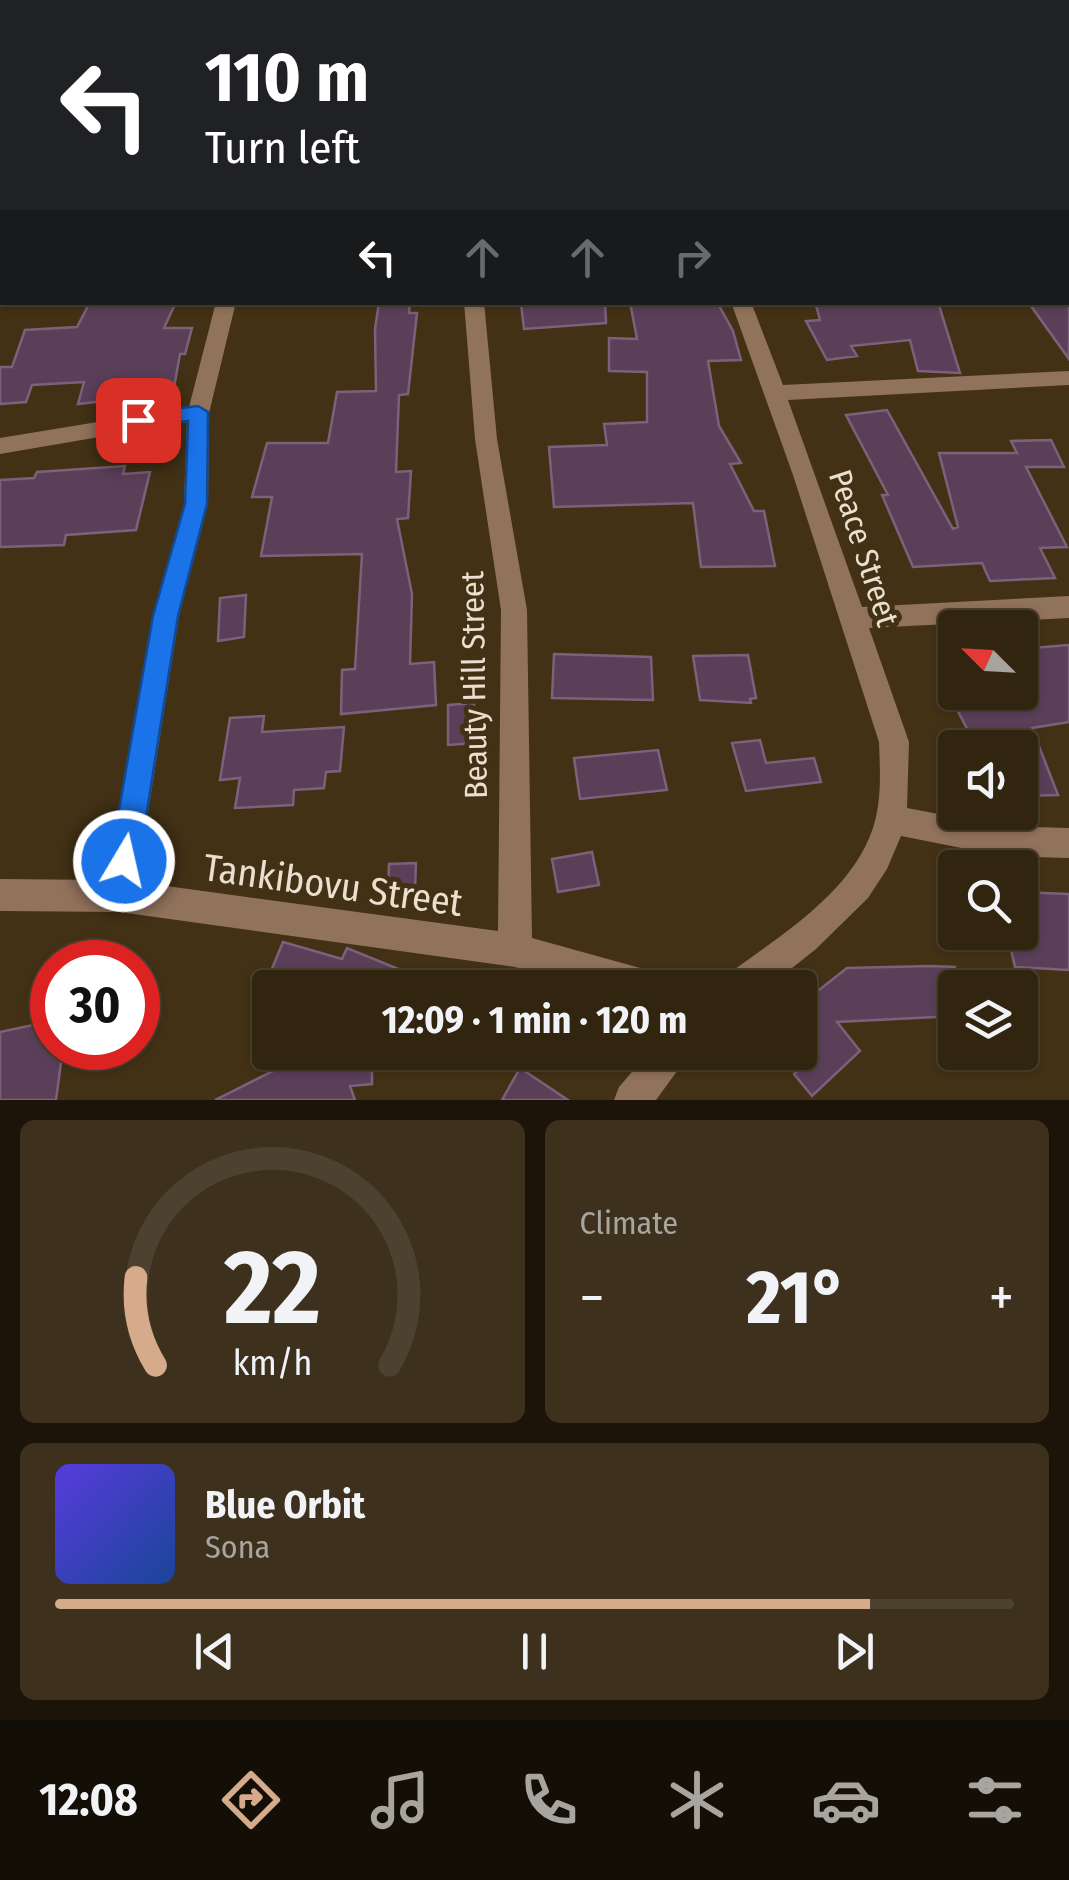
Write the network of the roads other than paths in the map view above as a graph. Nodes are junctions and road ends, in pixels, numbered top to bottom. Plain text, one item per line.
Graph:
1 (225, 305) edge
2 (474, 305) edge
3 (742, 305) edge
4 (1069, 378) edge
5 (774, 392) junction
6 (198, 412) junction
7 (0, 446) edge
8 (1069, 607) edge
9 (852, 618) junction
10 (894, 820) junction
11 (1069, 843) edge
12 (0, 895) edge
13 (119, 896) junction
14 (515, 950) junction
15 (587, 970) edge
16 (761, 970) edge
17 (657, 1070) edge
18 (632, 1100) edge

1 - 6 street
2 - 14 street, Beauty Hill Street
3 - 5 street, Peace Street
4 - 5 street
5 - 9 street, Peace Street
6 - 7 street
6 - 13 street
8 - 9 street
9 - 10 street, Peace Street
10 - 11 street
10 - 16 street
12 - 13 street, Tankibovu Street
13 - 14 street, Tankibovu Street
14 - 15 street, Tankibovu Street
17 - 18 street

